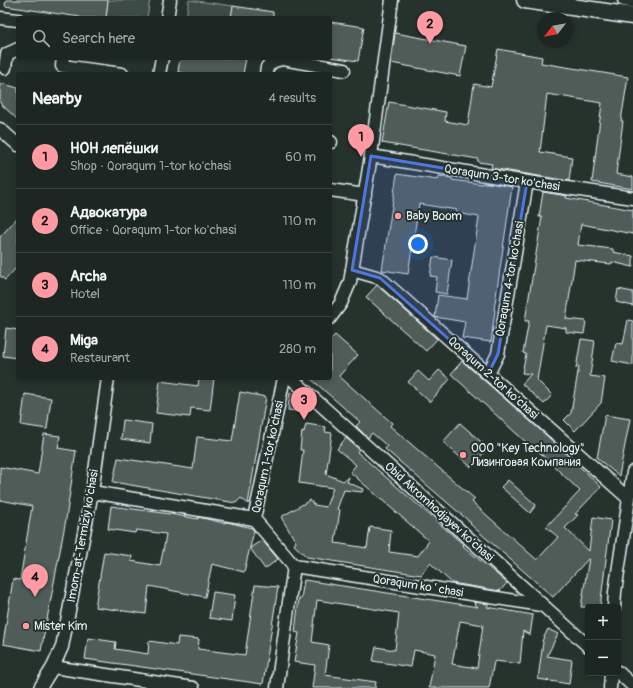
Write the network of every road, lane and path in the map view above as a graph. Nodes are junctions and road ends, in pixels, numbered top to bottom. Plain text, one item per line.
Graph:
1 (170, 0) edge
2 (392, 0) edge
3 (525, 0) edge
4 (624, 0) edge
5 (633, 2) edge
6 (167, 16) edge
7 (633, 16) edge
8 (0, 18) edge
9 (16, 20) edge
10 (16, 50) edge
11 (63, 60) edge
12 (162, 60) edge
13 (278, 60) edge
14 (289, 60) edge
15 (5, 68) dead end
16 (344, 70) dead end
17 (107, 72) edge
18 (159, 72) edge
19 (266, 72) edge
20 (0, 130) edge
21 (16, 143) edge
22 (371, 156) junction
23 (527, 182) junction
24 (332, 190) edge
25 (365, 195) junction
26 (633, 198) edge
27 (352, 270) junction
28 (332, 315) edge
29 (488, 374) junction
30 (108, 380) edge
31 (284, 380) edge
32 (293, 380) edge
33 (633, 472) edge
34 (92, 492) junction
35 (628, 498) junction
36 (254, 520) junction
37 (294, 566) junction
38 (614, 604) edge
39 (541, 605) junction
40 (585, 643) edge
41 (53, 667) junction
42 (621, 675) edge
43 (611, 676) edge
44 (633, 686) edge
45 (40, 688) edge
46 (193, 688) edge
47 (276, 688) edge
48 (610, 688) edge

1 - 6 street
2 - 22 street
3 - 7 main road
4 - 5 street
8 - 9 street
10 - 15 street
11 - 17 street
12 - 18 street
13 - 19 street
14 - 16 street
20 - 21 street
22 - 23 street, Qoraqum 3-tor ko'chasi
22 - 25 street
23 - 26 street, Qoraqum 3-tor ko'chasi
23 - 29 street, Qoraqum 4-tor ko'chasi
24 - 25 street
25 - 27 street
27 - 28 street
27 - 29 street, Qoraqum 2-tor ko'chasi
29 - 35 street, Qoraqum 2-tor ko'chasi
30 - 34 street, Imom-at-Termiziy ko'chasi
31 - 36 street, Qoraqum 1-tor ko'chasi
32 - 39 street, Obid Akromhodjayev ko'chasi
33 - 35 street
34 - 36 street
34 - 41 street, Imom-at-Termiziy ko'chasi
35 - 38 street
36 - 37 street, Qoraqum 1-tor ko'chasi
37 - 39 street, Qoraqum koʻchasi
37 - 47 street
39 - 40 street, Obid Akromhodjayev ko'chasi
41 - 45 street, Imom-at-Termiziy ko'chasi
41 - 46 street
42 - 44 street
43 - 48 street

